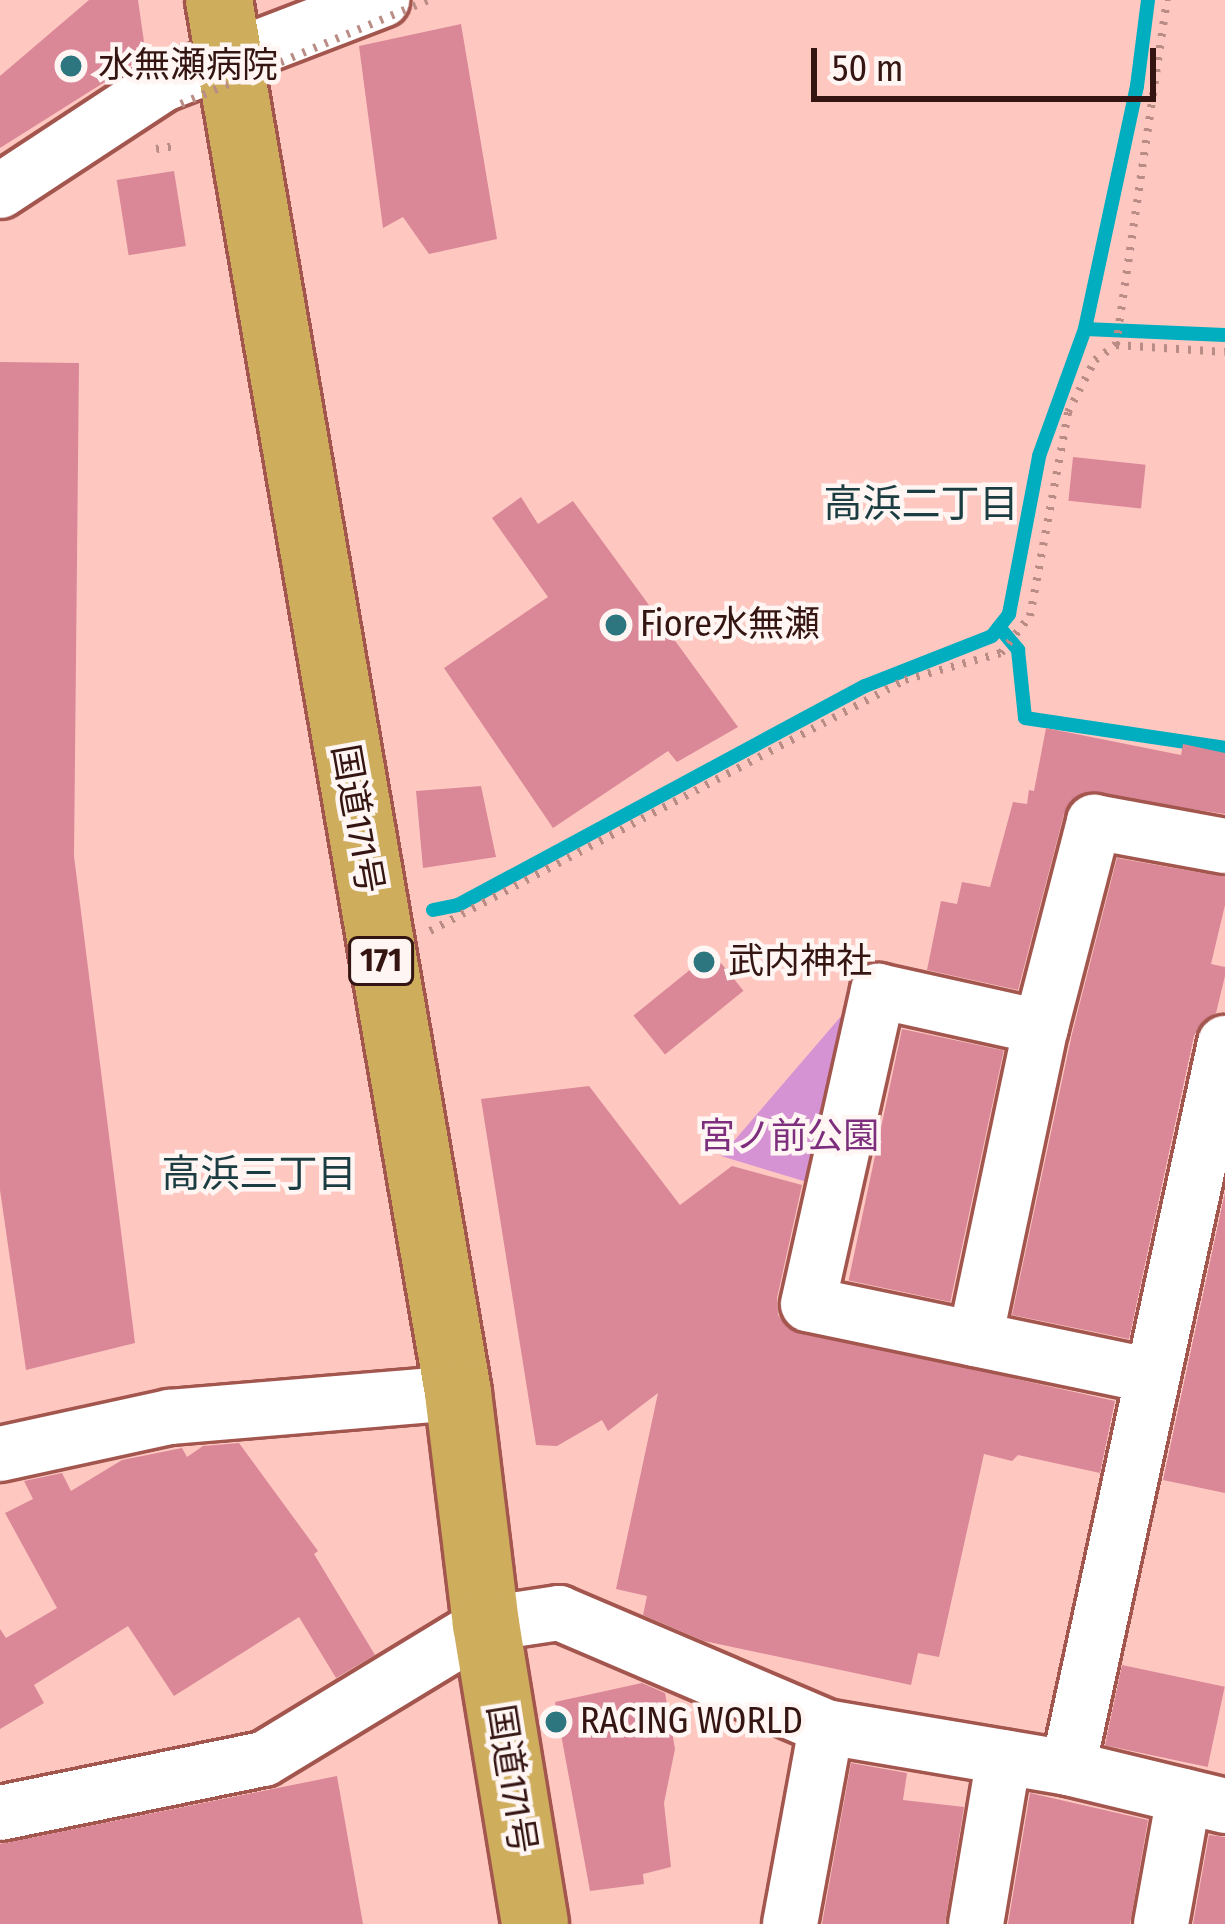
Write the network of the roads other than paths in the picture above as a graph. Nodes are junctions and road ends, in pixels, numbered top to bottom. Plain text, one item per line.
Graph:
1 (382, 0) edge
2 (224, 28) edge
3 (0, 191) edge
4 (1225, 846) edge
5 (1041, 1028) junction
6 (1225, 1043) edge
7 (975, 1339) junction
8 (1152, 1376) junction
9 (458, 1393) junction
10 (0, 1454) edge
11 (486, 1624) junction
12 (826, 1727) junction
13 (1004, 1757) junction
14 (1068, 1768) junction
15 (1204, 1801) edge
16 (0, 1813) edge
17 (536, 1924) edge
18 (790, 1924) edge
19 (976, 1924) edge
20 (1161, 1924) edge

1 - 2 street
2 - 3 street
2 - 9 highway, 国道171号 / 171
4 - 5 street
5 - 7 street
5 - 7 street
6 - 8 street
7 - 8 street
8 - 14 street
9 - 10 street
9 - 11 highway, 国道171号 / 171
11 - 12 street
11 - 16 street
11 - 17 highway, 国道171号 / 171
12 - 13 street
12 - 18 street
13 - 14 street
13 - 19 street
14 - 15 street
15 - 20 street

